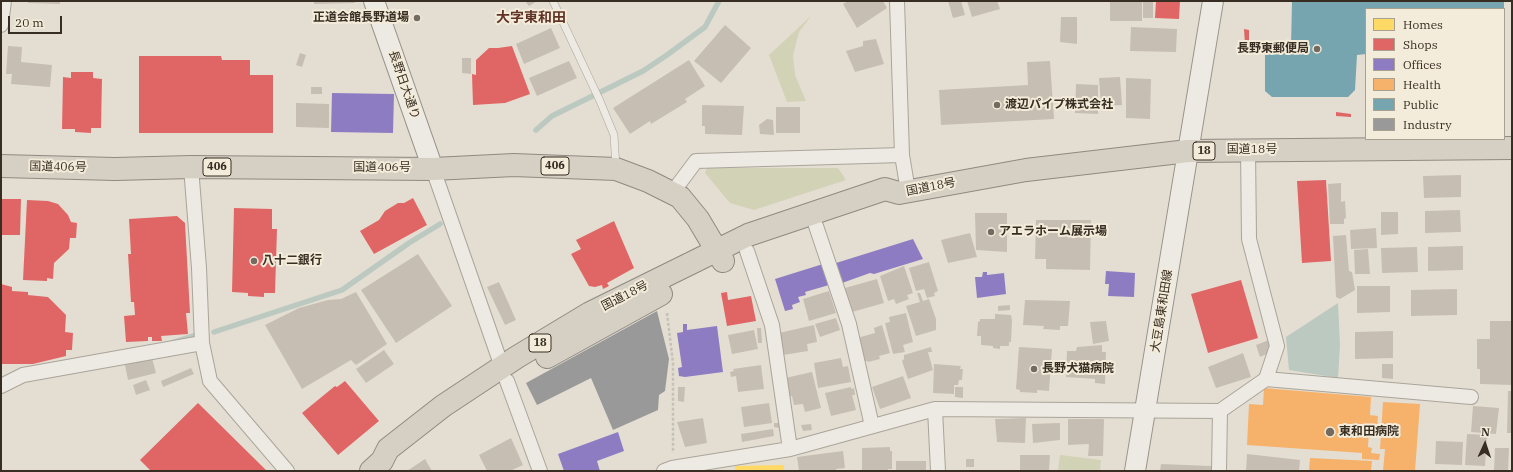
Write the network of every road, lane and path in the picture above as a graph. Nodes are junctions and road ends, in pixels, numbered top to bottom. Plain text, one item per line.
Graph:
1 (4, 1) edge
2 (374, 1) edge
3 (553, 1) edge
4 (897, 1) edge
5 (1213, 1) edge
6 (1, 25) edge
7 (1512, 148) edge
8 (1248, 149) junction
9 (1188, 151) junction
10 (902, 155) junction
11 (1, 166) edge
12 (191, 167) junction
13 (433, 169) junction
14 (616, 169) junction
15 (904, 192) junction
16 (672, 193) junction
17 (816, 226) junction
18 (747, 251) junction
19 (719, 256) junction
20 (664, 292) junction
21 (202, 343) junction
22 (504, 374) junction
23 (1266, 379) junction
24 (1, 386) edge
25 (1471, 397) dead end
26 (935, 409) junction
27 (1147, 410) junction
28 (1220, 411) junction
29 (872, 426) junction
30 (790, 449) junction
31 (376, 466) edge
32 (668, 469) edge
33 (287, 471) edge
34 (540, 471) edge
35 (938, 471) edge
36 (1136, 471) edge
37 (1219, 471) edge

1 - 6 street
2 - 13 street, 長野日大通り
3 - 14 lane
4 - 10 street
5 - 9 street, 大豆島東和田線
7 - 8 highway, 国道18号 / 18
8 - 9 highway, 国道18号 / 18
8 - 23 street
9 - 15 highway, 国道18号 / 18
9 - 27 street, 大豆島東和田線
10 - 15 street
10 - 16 street
11 - 12 highway, 国道406号 / 406
12 - 13 highway, 国道406号 / 406
12 - 21 street
13 - 14 highway, 国道406号 / 406
13 - 22 street
14 - 16 highway, 国道406号 / 406
15 - 17 highway, 国道18号 / 18
15 - 19 highway, 国道18号 / 18
16 - 19 highway, 国道406号 / 406
17 - 18 highway, 国道18号 / 18
17 - 29 street
18 - 19 highway, 国道18号 / 18
18 - 30 street
19 - 20 highway, 国道18号 / 18
19 - 22 highway, 国道18号 / 18
20 - 22 highway, 国道18号 / 18
20 - 32 path
21 - 24 street
21 - 33 street
22 - 31 highway, 国道18号 / 18
22 - 34 street
23 - 25 street
23 - 28 street
26 - 27 street
26 - 29 street
26 - 35 street
27 - 28 street
27 - 36 street, 大豆島東和田線
28 - 37 street
29 - 30 street
30 - 32 street

